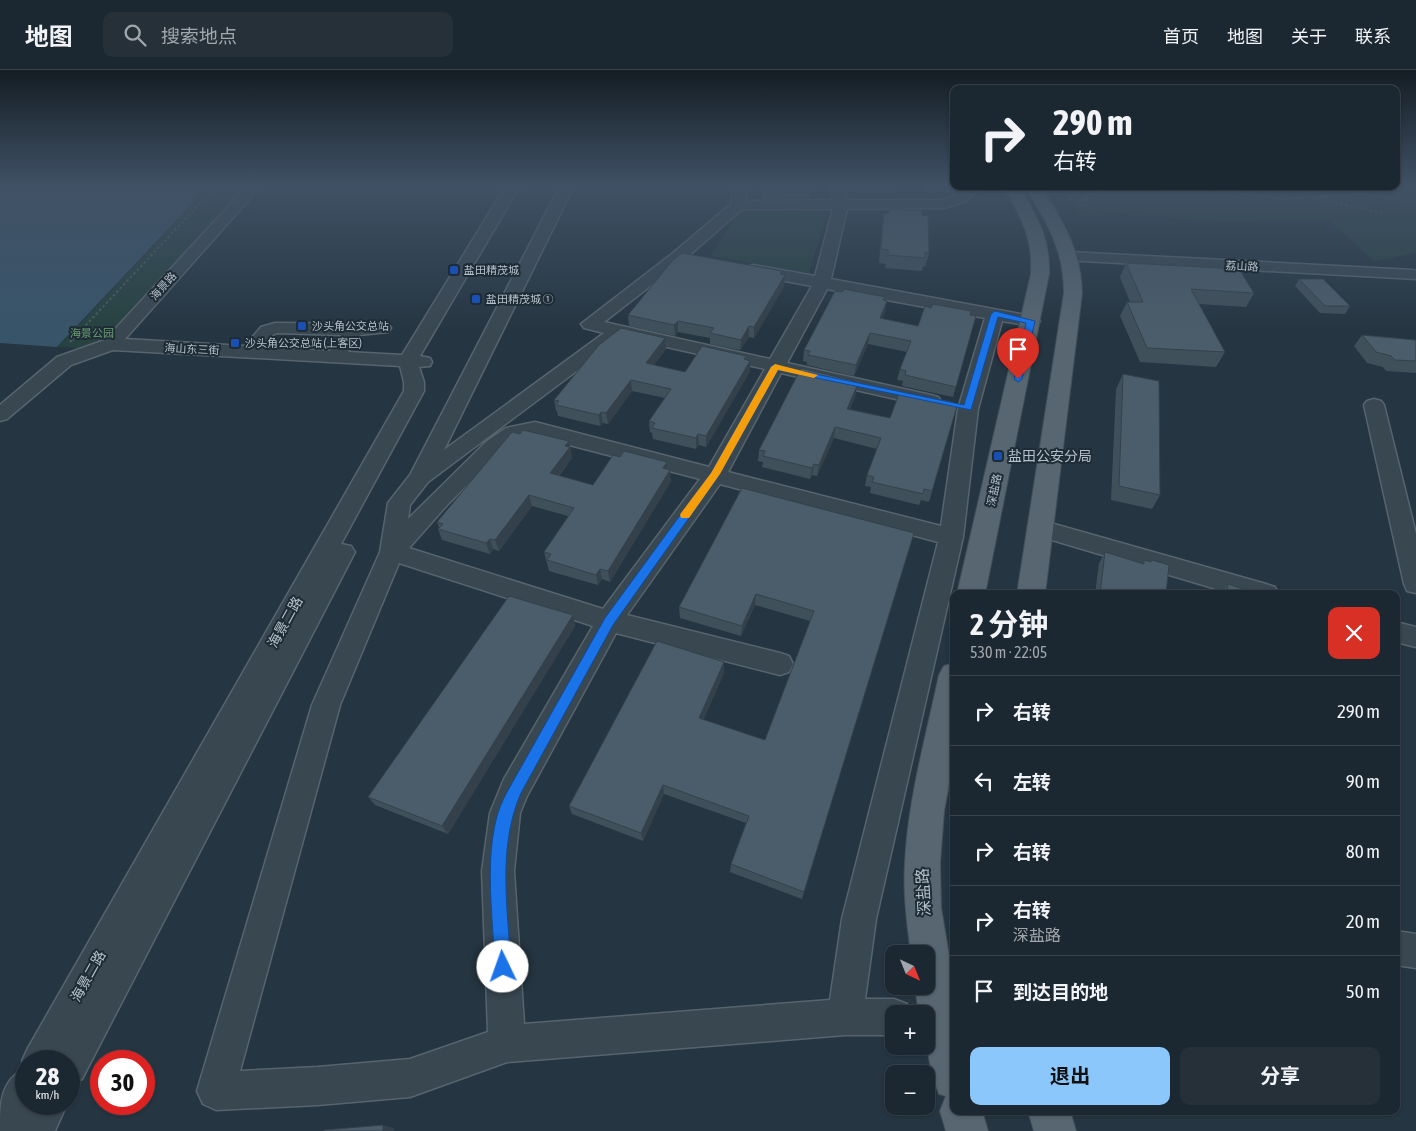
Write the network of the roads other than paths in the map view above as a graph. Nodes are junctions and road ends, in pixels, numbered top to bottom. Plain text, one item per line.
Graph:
1 (211, 234) edge
2 (487, 234) edge
3 (495, 234) edge
4 (543, 234) edge
5 (705, 234) edge
6 (831, 234) edge
7 (1035, 234) edge
8 (1060, 234) edge
9 (679, 256) junction
10 (1070, 257) junction
11 (698, 260) edge
12 (736, 267) edge
13 (1415, 276) edge
14 (822, 284) junction
15 (995, 314) junction
16 (1031, 321) junction
17 (382, 328) dead end
18 (353, 330) junction
19 (618, 331) junction
20 (111, 344) junction
21 (250, 352) junction
22 (335, 357) junction
23 (416, 362) junction
24 (775, 367) junction
25 (1374, 405) dead end
26 (968, 408) junction
27 (0, 415) edge
28 (715, 474) junction
29 (419, 479) junction
30 (1040, 528) junction
31 (951, 537) junction
32 (392, 552) junction
33 (1416, 584) edge
34 (972, 590) edge
35 (1032, 590) edge
36 (1252, 590) edge
37 (609, 622) junction
38 (1400, 633) edge
39 (1416, 637) edge
40 (780, 664) dead end
41 (950, 695) edge
42 (1400, 949) edge
43 (1416, 951) edge
44 (940, 1015) edge
45 (885, 1016) edge
46 (845, 1017) junction
47 (507, 1044) junction
48 (47, 1050) edge
49 (78, 1050) edge
50 (950, 1061) edge
51 (15, 1107) edge
52 (42, 1115) edge
53 (963, 1115) edge
54 (1050, 1115) edge
55 (2, 1131) edge
56 (34, 1131) edge
57 (967, 1131) edge
58 (1055, 1131) edge

1 - 20 street, 海景路
2 - 23 street
3 - 23 street
4 - 29 street
5 - 9 street
6 - 14 street
7 - 16 main road, 深盐路
8 - 10 main road
9 - 11 street
9 - 19 street
10 - 13 street, 荔山路
10 - 30 main road
12 - 14 street
14 - 15 street
14 - 24 street
15 - 16 street
15 - 26 street
16 - 34 main road, 深盐路
17 - 18 street
18 - 21 street
18 - 22 street
19 - 24 street
19 - 29 street
20 - 21 street, 海山东三街
20 - 27 street
21 - 22 street, 海山东三街
22 - 23 street, 海山东三街
23 - 48 street, 海景二路
23 - 49 street, 海景二路
24 - 26 street
24 - 28 street
25 - 33 street
26 - 31 street
28 - 31 street
28 - 32 street
28 - 37 street
29 - 32 street
30 - 35 main road
30 - 36 street
31 - 46 street
32 - 37 street
32 - 47 street
37 - 40 street
37 - 47 street
38 - 39 street
41 - 44 main road, 深盐路
42 - 43 street
44 - 50 main road, 深盐路
45 - 46 street
46 - 47 street
51 - 55 street
52 - 56 street
53 - 57 main road
54 - 58 main road

